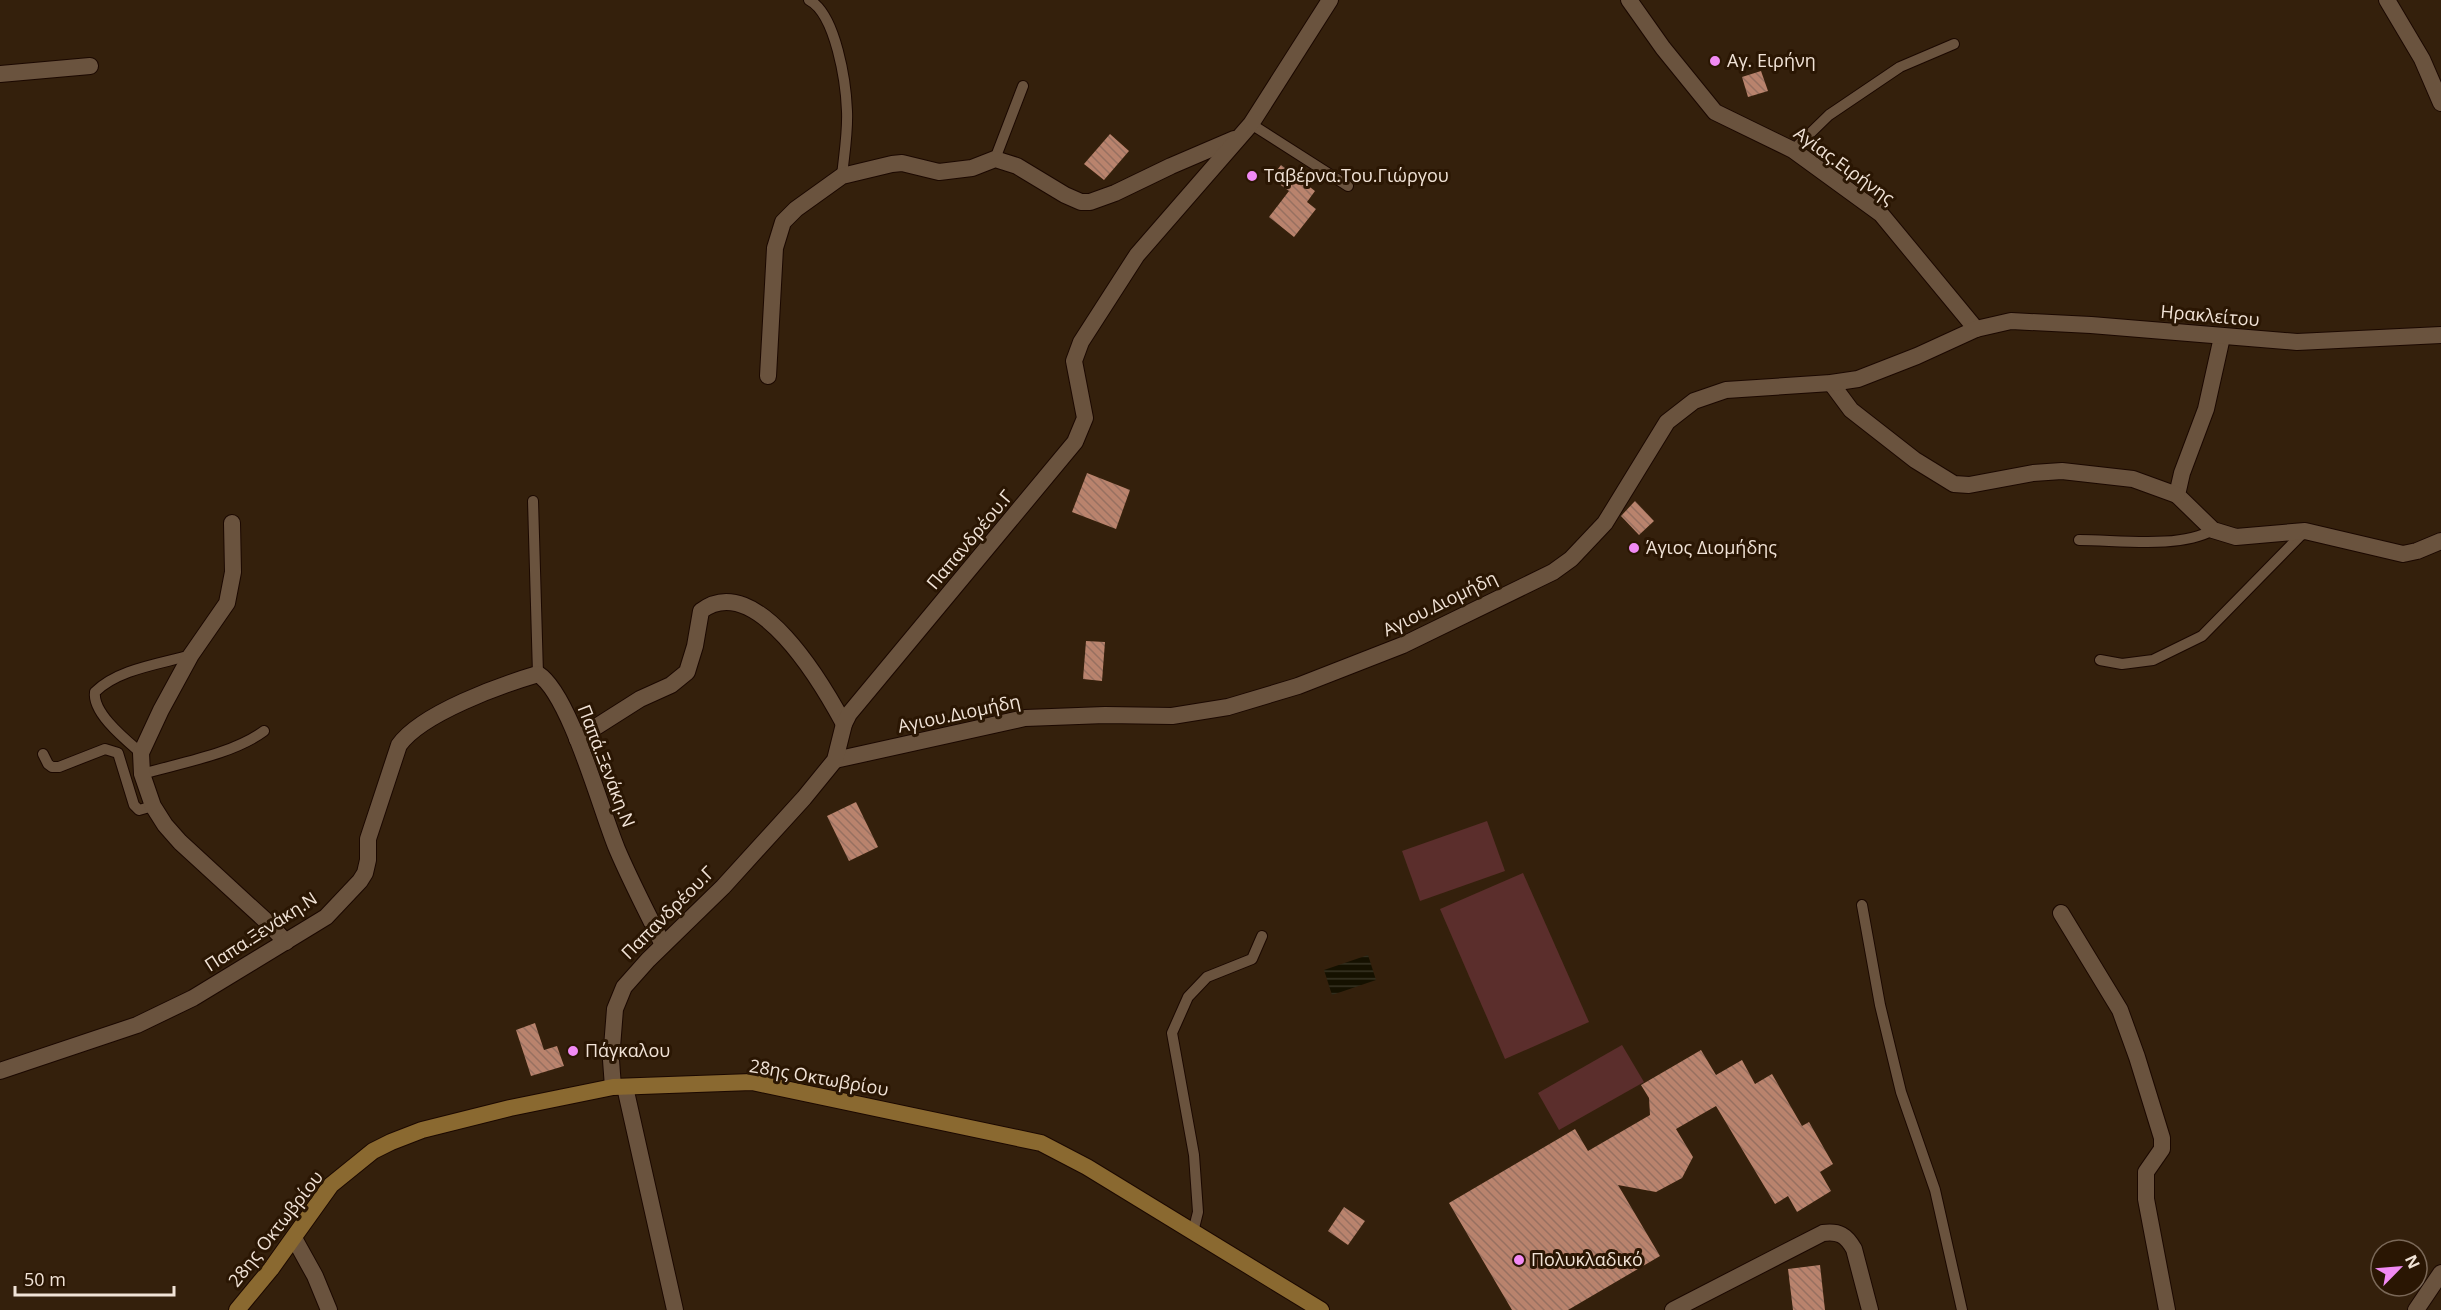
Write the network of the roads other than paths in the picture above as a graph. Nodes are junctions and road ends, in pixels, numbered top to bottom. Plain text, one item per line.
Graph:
1 (809, 0) edge
2 (1330, 0) edge
3 (1629, 0) edge
4 (2387, 0) edge
5 (1954, 44) dead end
6 (90, 66) dead end
7 (2434, 70) edge
8 (0, 74) edge
9 (1023, 87) dead end
10 (2441, 103) edge
11 (1251, 124) junction
12 (1237, 138) junction
13 (1793, 150) junction
14 (995, 159) junction
15 (842, 176) junction
16 (1348, 186) dead end
17 (1976, 328) junction
18 (2441, 335) edge
19 (2222, 337) junction
20 (768, 376) dead end
21 (1831, 383) junction
22 (2176, 495) junction
23 (533, 501) dead end
24 (232, 523) dead end
25 (2213, 530) junction
26 (2305, 531) junction
27 (2079, 540) dead end
28 (2441, 541) edge
29 (191, 655) junction
30 (2100, 660) dead end
31 (538, 674) junction
32 (844, 724) junction
33 (264, 731) dead end
34 (577, 739) junction
35 (141, 753) junction
36 (43, 754) dead end
37 (835, 760) junction
38 (142, 774) junction
39 (153, 806) junction
40 (1862, 905) dead end
41 (2061, 913) dead end
42 (1262, 936) dead end
43 (286, 942) junction
44 (663, 945) junction
45 (0, 1071) edge
46 (619, 1087) junction
47 (1193, 1232) junction
48 (294, 1238) junction
49 (2441, 1273) edge
50 (237, 1310) edge
51 (329, 1310) edge
52 (675, 1310) edge
53 (1321, 1310) edge
54 (1673, 1310) edge
55 (1870, 1310) edge
56 (1962, 1310) edge
57 (2167, 1310) edge
58 (2416, 1310) edge

1 - 15 lane
2 - 11 street, Παπανδρέου.Γ
3 - 13 street, Αγίας.Ειρήνης
4 - 7 street
5 - 13 lane
6 - 8 street
7 - 10 street
9 - 14 lane
11 - 12 street, Παπανδρέου.Γ
11 - 16 lane
12 - 14 street
12 - 32 street, Παπανδρέου.Γ
13 - 17 street, Αγίας.Ειρήνης
14 - 15 street
15 - 20 street
17 - 19 street, Ηρακλείτου
17 - 21 street, Αγιου.Διομήδη
18 - 19 street, Ηρακλείτου
19 - 22 street
21 - 22 street
21 - 37 street, Αγιου.Διομήδη
22 - 25 street
23 - 31 lane
24 - 29 street
25 - 26 street
25 - 27 lane
26 - 28 street
26 - 30 lane
29 - 35 street
29 - 35 lane
31 - 34 street, Παπά.Ξενάκη.Ν
31 - 43 street, Παπα.Ξενάκη.Ν
32 - 34 street
32 - 37 street, Παπανδρέου.Γ
33 - 38 lane
34 - 44 street, Παπά.Ξενάκη.Ν
35 - 38 street
36 - 39 lane
37 - 44 street, Παπανδρέου.Γ
38 - 39 street
39 - 43 street
40 - 56 lane
41 - 57 street
42 - 47 lane
43 - 45 street, Παπα.Ξενάκη.Ν
44 - 46 street, Παπανδρέου.Γ
46 - 47 main road, 28ης Οκτωβρίου
46 - 48 main road, 28ης Οκτωβρίου
46 - 52 street, Παπανδρέου.Γ
47 - 53 main road, 28ης Οκτωβρίου
48 - 50 main road, 28ης Οκτωβρίου
48 - 51 street
49 - 58 street
54 - 55 street

